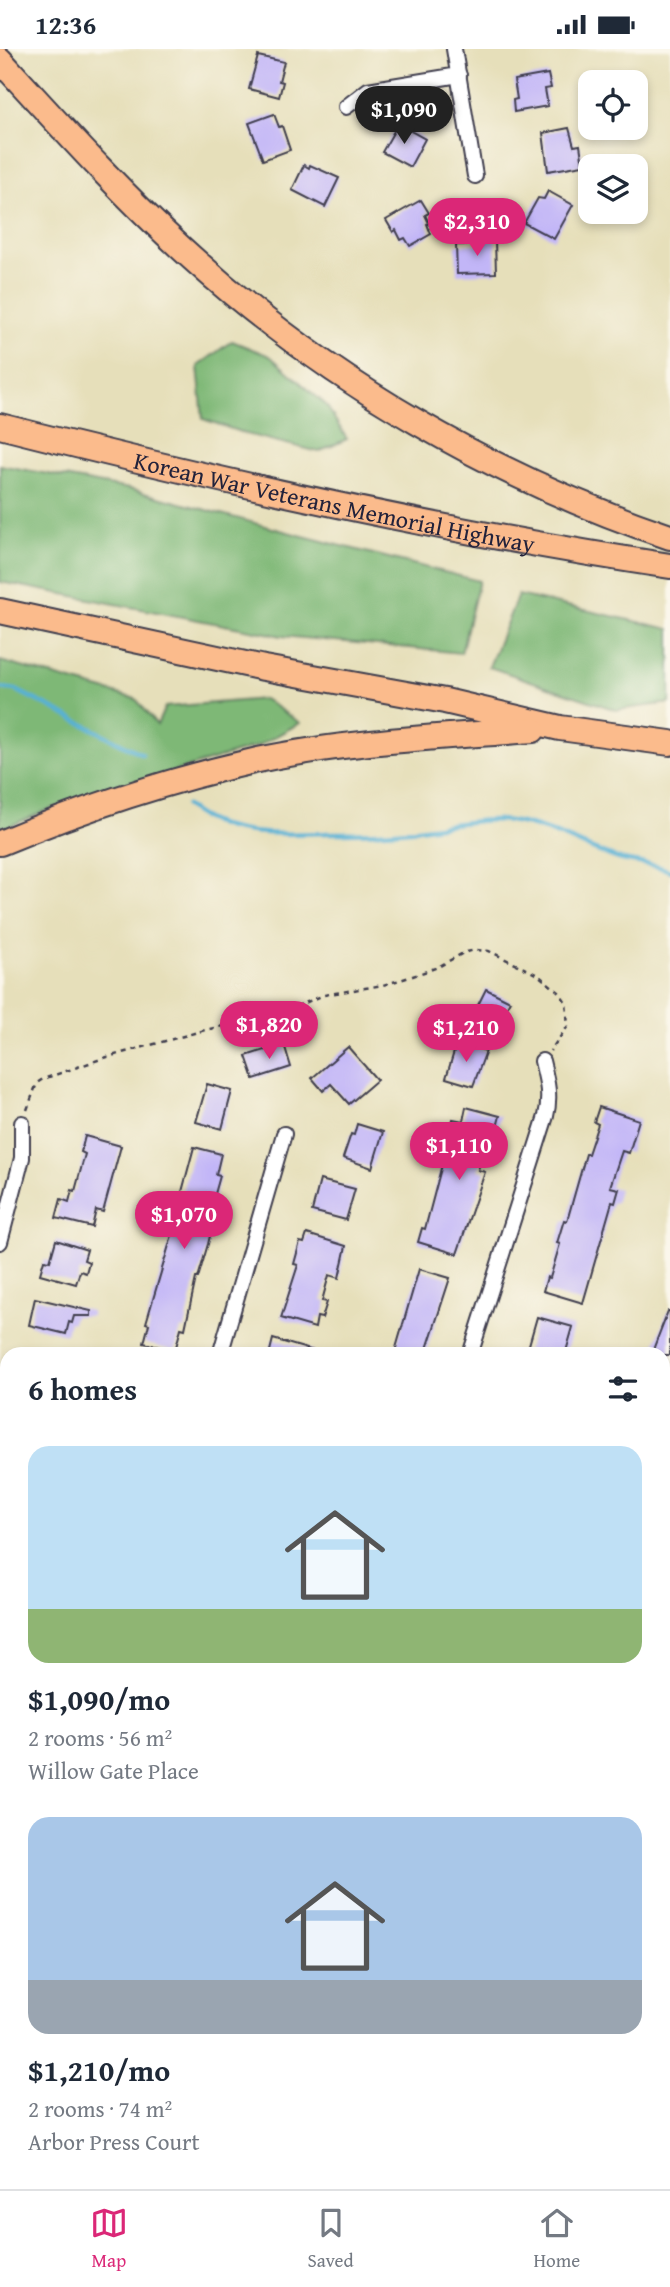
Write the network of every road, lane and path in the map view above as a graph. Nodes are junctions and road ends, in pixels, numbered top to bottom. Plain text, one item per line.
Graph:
1 (454, 49) edge
2 (0, 60) edge
3 (459, 75) junction
4 (346, 107) dead end
5 (475, 176) dead end
6 (0, 426) edge
7 (670, 537) edge
8 (670, 566) edge
9 (0, 611) edge
10 (560, 728) junction
11 (670, 743) edge
12 (0, 843) edge
13 (542, 1061) joint
14 (23, 1123) joint
15 (284, 1134) dead end
16 (0, 1242) edge
17 (222, 1347) edge
18 (473, 1347) edge

1 - 3 street
2 - 7 highway
3 - 4 street
3 - 5 street
6 - 8 highway, Korean War Veterans Memorial Highway
9 - 10 highway
10 - 11 highway
10 - 12 highway
13 - 14 path
13 - 18 street
14 - 16 street
15 - 17 street

